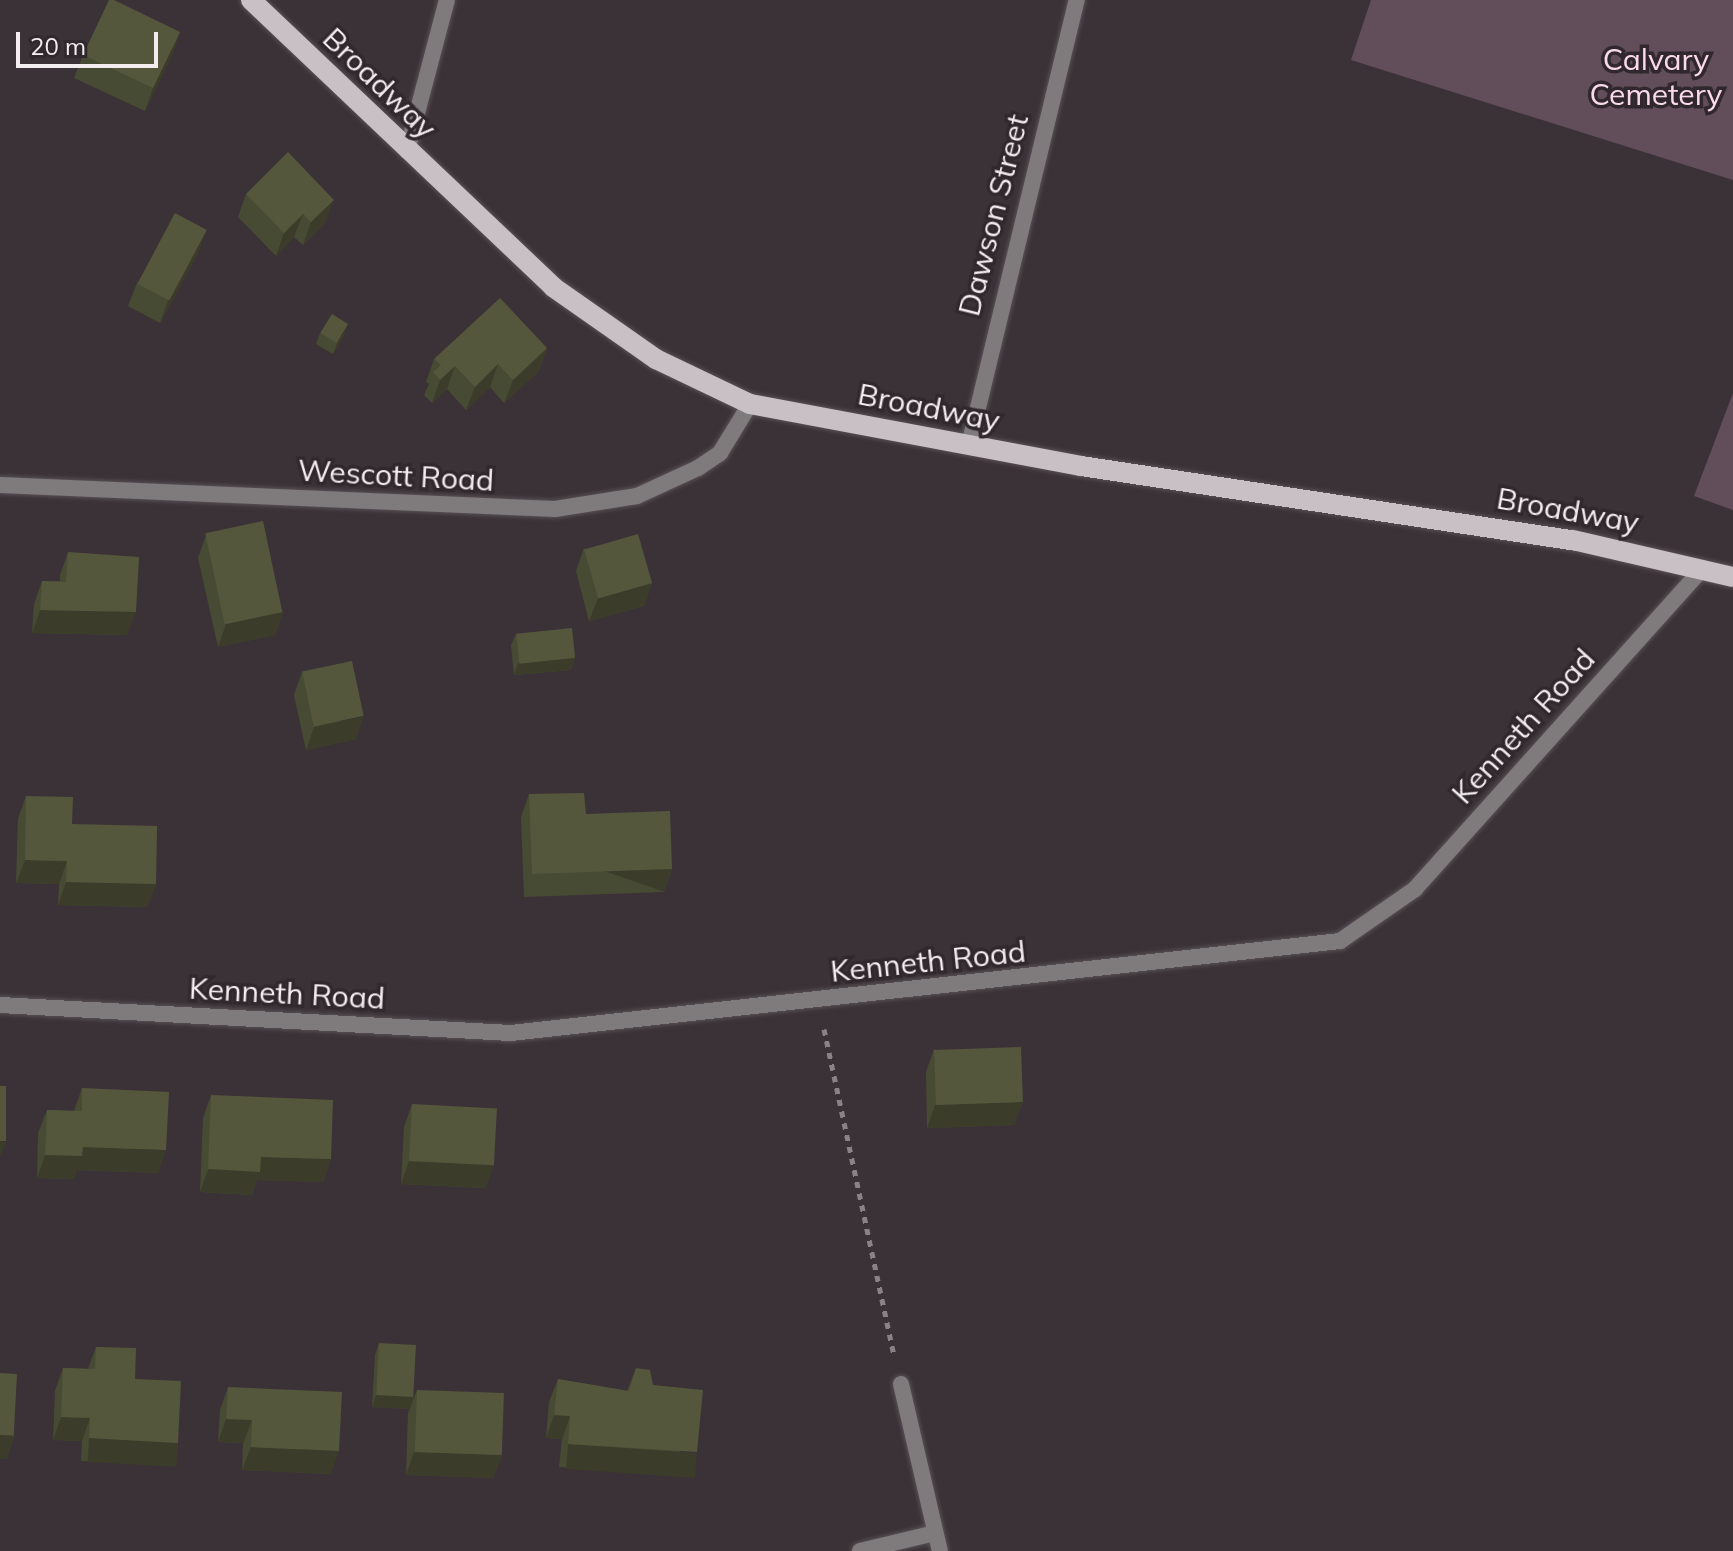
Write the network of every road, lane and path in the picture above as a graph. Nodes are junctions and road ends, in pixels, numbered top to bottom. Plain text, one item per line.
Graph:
1 (251, 0) edge
2 (447, 0) edge
3 (1077, 0) edge
4 (407, 151) junction
5 (750, 404) junction
6 (969, 445) junction
7 (0, 485) edge
8 (1703, 568) junction
9 (1733, 577) edge
10 (817, 1001) junction
11 (0, 1005) edge
12 (901, 1384) joint
13 (935, 1533) junction
14 (860, 1551) edge
15 (940, 1551) edge

1 - 4 main road, Broadway
2 - 4 street
3 - 6 street, Dawson Street
4 - 5 main road, Broadway
5 - 6 main road, Broadway
5 - 7 street, Wescott Road
6 - 8 main road, Broadway
8 - 9 main road, Broadway
8 - 10 street, Kenneth Road
10 - 11 street, Kenneth Road
10 - 12 path
12 - 13 street
13 - 14 street
13 - 15 street

